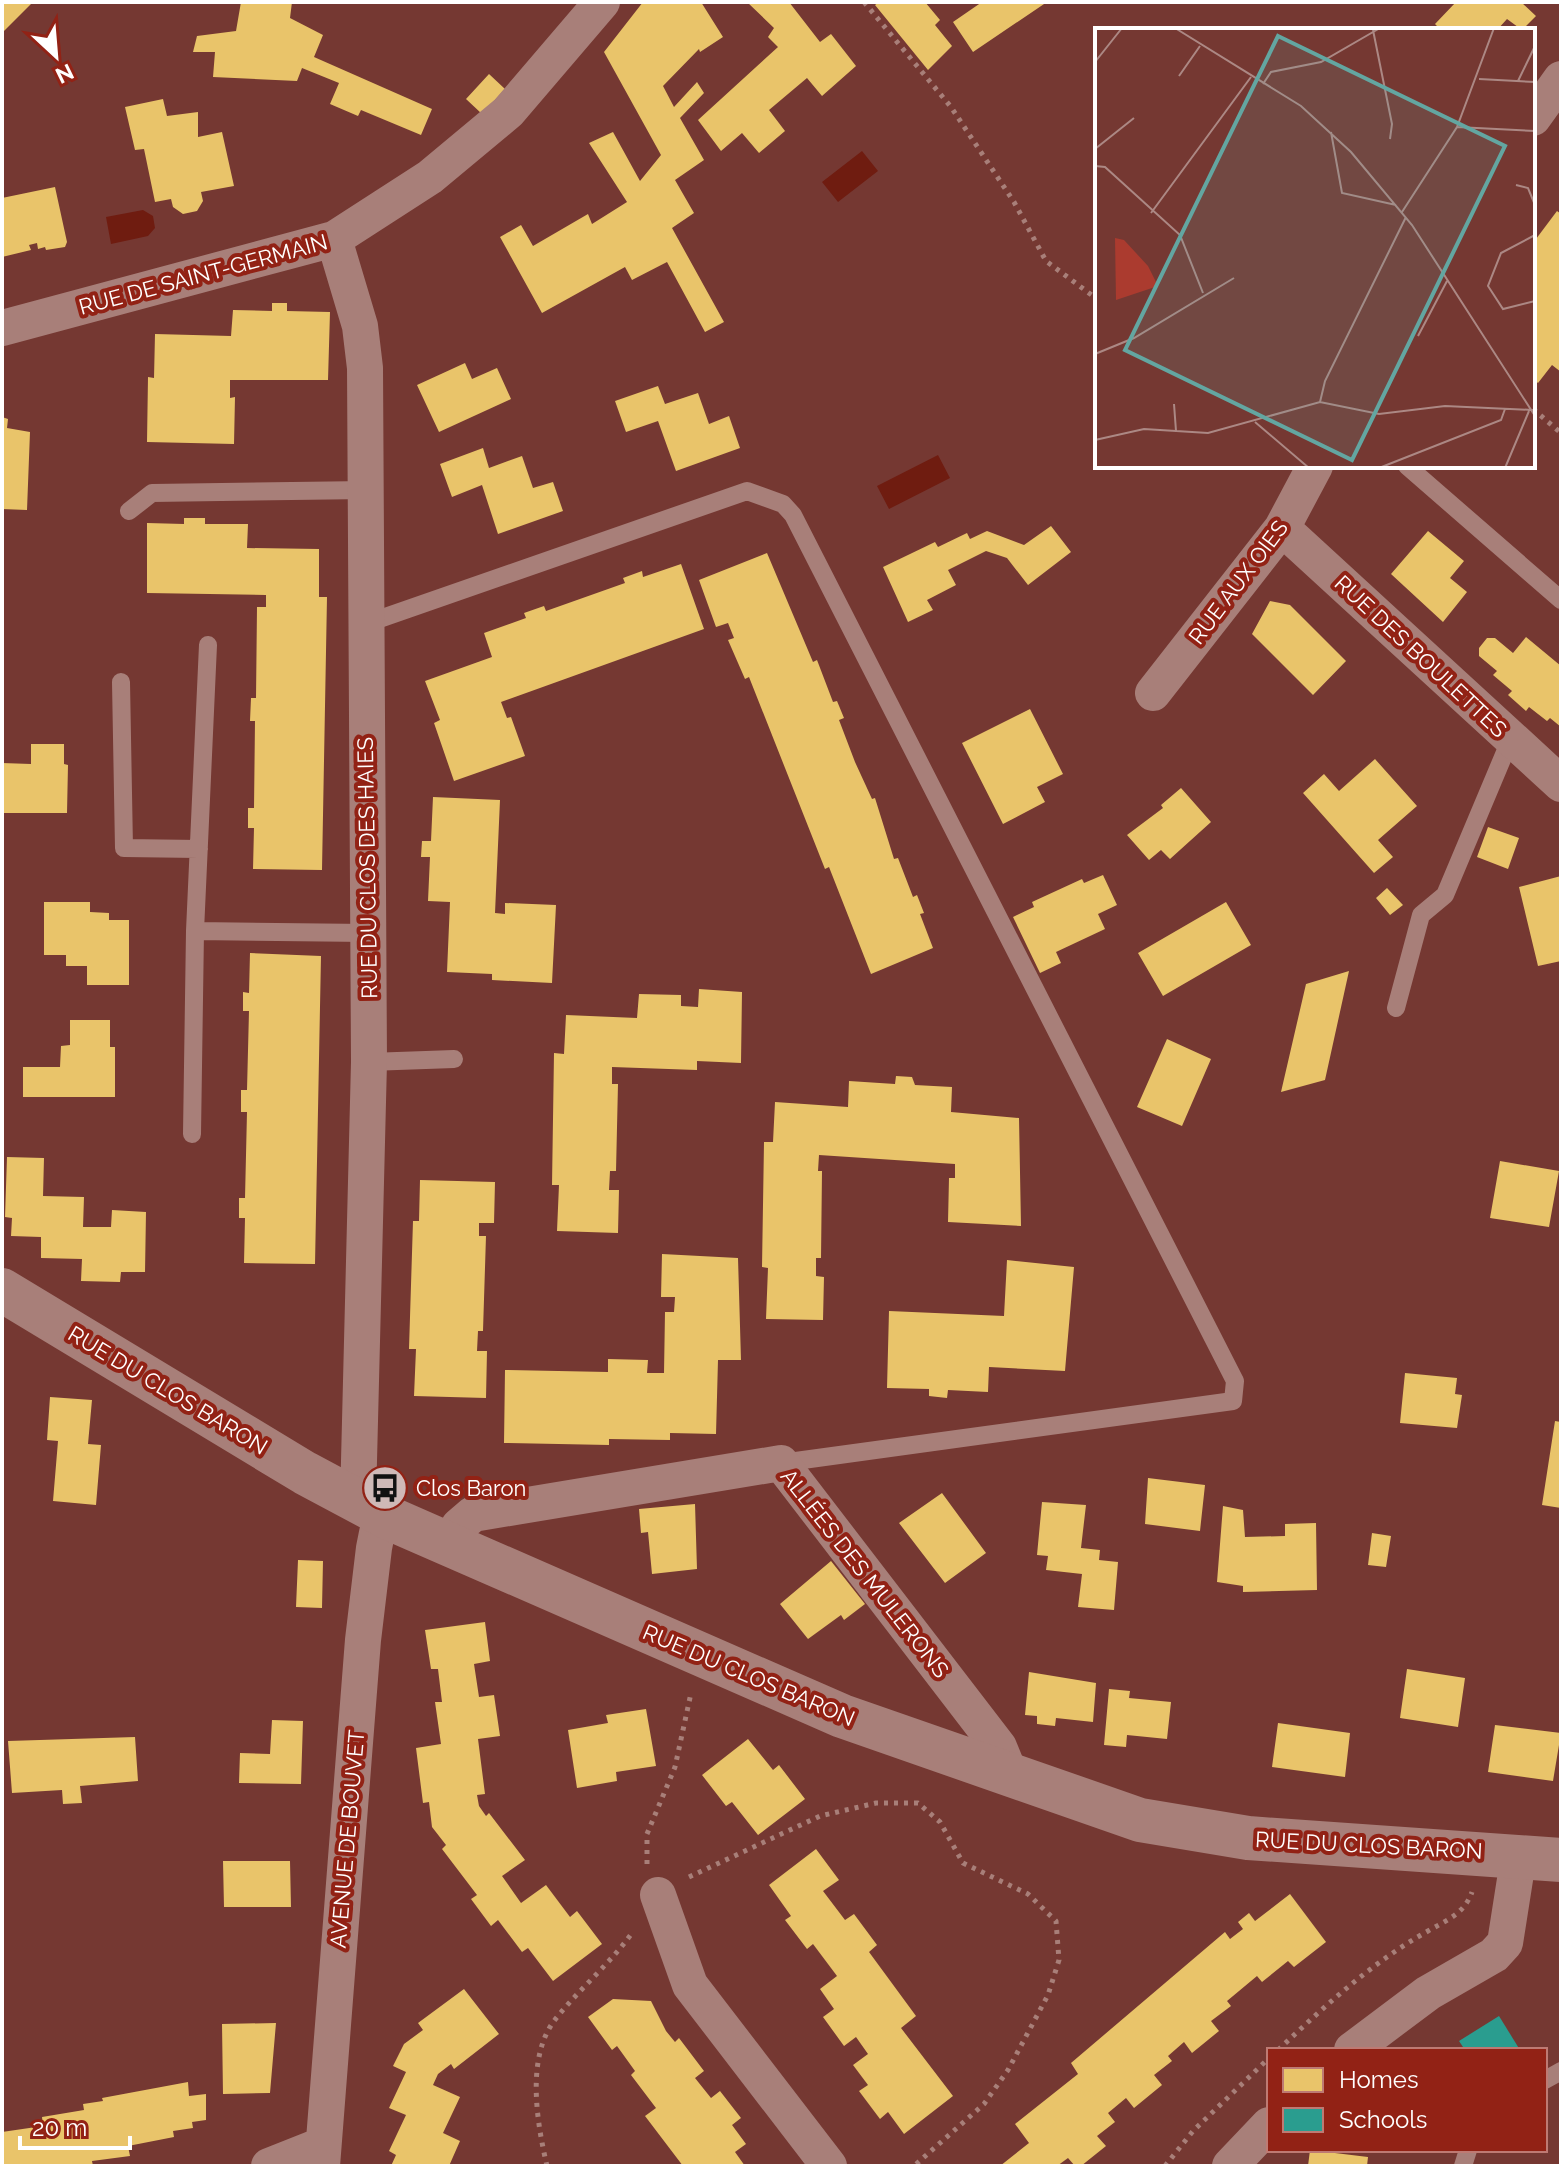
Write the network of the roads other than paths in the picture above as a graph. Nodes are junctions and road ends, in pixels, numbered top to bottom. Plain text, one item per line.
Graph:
1 (602, 2) edge
2 (1561, 79) edge
3 (1535, 115) edge
4 (334, 239) junction
5 (2, 328) edge
6 (1314, 468) edge
7 (1409, 468) edge
8 (367, 490) junction
9 (129, 511) dead end
10 (1282, 528) junction
11 (1561, 600) edge
12 (365, 624) junction
13 (208, 645) dead end
14 (121, 682) dead end
15 (1153, 693) dead end
16 (1511, 738) junction
17 (1561, 784) edge
18 (199, 849) junction
19 (195, 931) junction
20 (368, 933) junction
21 (1396, 1008) dead end
22 (454, 1059) dead end
23 (369, 1062) junction
24 (192, 1134) dead end
25 (2, 1290) edge
26 (781, 1463) junction
27 (375, 1510) junction
28 (448, 1544) junction
29 (1010, 1774) junction
30 (1540, 1857) edge
31 (658, 1895) road end
32 (1355, 2048) edge
33 (1267, 2127) edge
34 (322, 2156) edge
35 (269, 2166) edge
36 (829, 2166) edge
37 (1230, 2166) edge

1 - 4 street, RUE DE SAINT-GERMAIN
2 - 3 street
4 - 5 street, RUE DE SAINT-GERMAIN
4 - 8 street, RUE DU CLOS DES HAIES
6 - 10 street, RUE AUX OIES
7 - 11 lane
8 - 9 lane
8 - 12 street, RUE DU CLOS DES HAIES
10 - 15 street, RUE AUX OIES
10 - 16 street, RUE DES BOULETTES
12 - 20 street, RUE DU CLOS DES HAIES
12 - 26 lane
13 - 18 lane
14 - 18 lane
16 - 17 street, RUE DES BOULETTES
16 - 21 lane
18 - 19 lane
19 - 20 lane
19 - 24 lane
20 - 23 street, RUE DU CLOS DES HAIES
22 - 23 lane
23 - 27 street, RUE DU CLOS DES HAIES
25 - 27 street, RUE DU CLOS BARON
26 - 28 street, ALLÉES DES MULERONS
26 - 29 street, ALLÉES DES MULERONS
27 - 28 street, RUE DU CLOS BARON
27 - 34 street, AVENUE DE BOUVET
28 - 29 street, RUE DU CLOS BARON
29 - 30 street, RUE DU CLOS BARON
30 - 32 street
31 - 36 street
33 - 37 street
34 - 35 street

